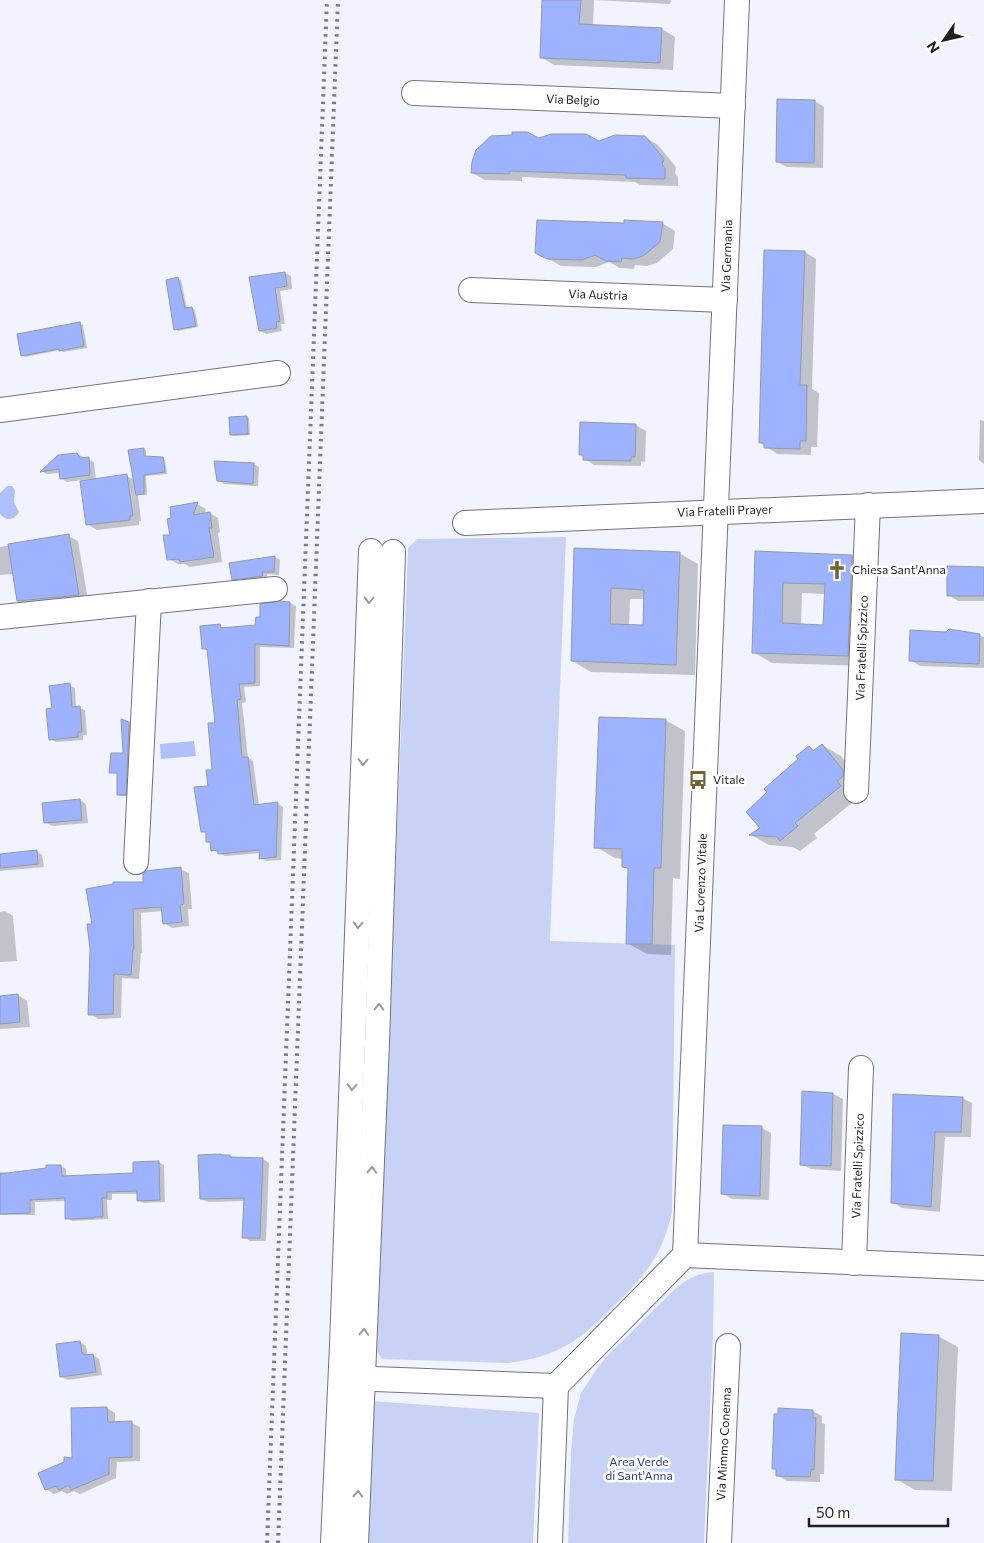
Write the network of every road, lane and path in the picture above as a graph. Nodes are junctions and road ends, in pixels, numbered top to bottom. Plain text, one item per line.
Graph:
1 (737, 0) edge
2 (414, 93) dead end
3 (733, 106) junction
4 (471, 290) dead end
5 (725, 300) junction
6 (278, 373) dead end
7 (0, 410) edge
8 (984, 501) edge
9 (868, 505) junction
10 (717, 512) junction
11 (465, 523) dead end
12 (382, 552) dead end
13 (275, 589) dead end
14 (149, 601) junction
15 (0, 617) edge
16 (856, 791) dead end
17 (136, 862) dead end
18 (861, 1068) dead end
19 (685, 1255) junction
20 (854, 1263) junction
21 (984, 1268) edge
22 (728, 1346) dead end
23 (352, 1378) junction
24 (556, 1386) junction
25 (333, 1543) edge
26 (356, 1543) edge
27 (550, 1543) edge
28 (719, 1543) edge

1 - 3 street, Via Germania
2 - 3 street, Via Belgio
3 - 5 street, Via Germania
4 - 5 street, Via Austria
5 - 10 street, Via Germania
6 - 7 street
8 - 9 street, Via Fratelli Prayer
9 - 10 street, Via Fratelli Prayer
9 - 16 street, Via Fratelli Spizzico
10 - 11 street, Via Fratelli Prayer
10 - 19 street, Via Lorenzo Vitale
12 - 23 street
13 - 14 street
14 - 15 street
14 - 17 street
18 - 20 street, Via Fratelli Spizzico
19 - 20 street
19 - 24 street
20 - 21 street
22 - 28 street, Via Mimmo Conenna
23 - 24 street
23 - 25 street
26 -> 23 street
24 - 27 street

